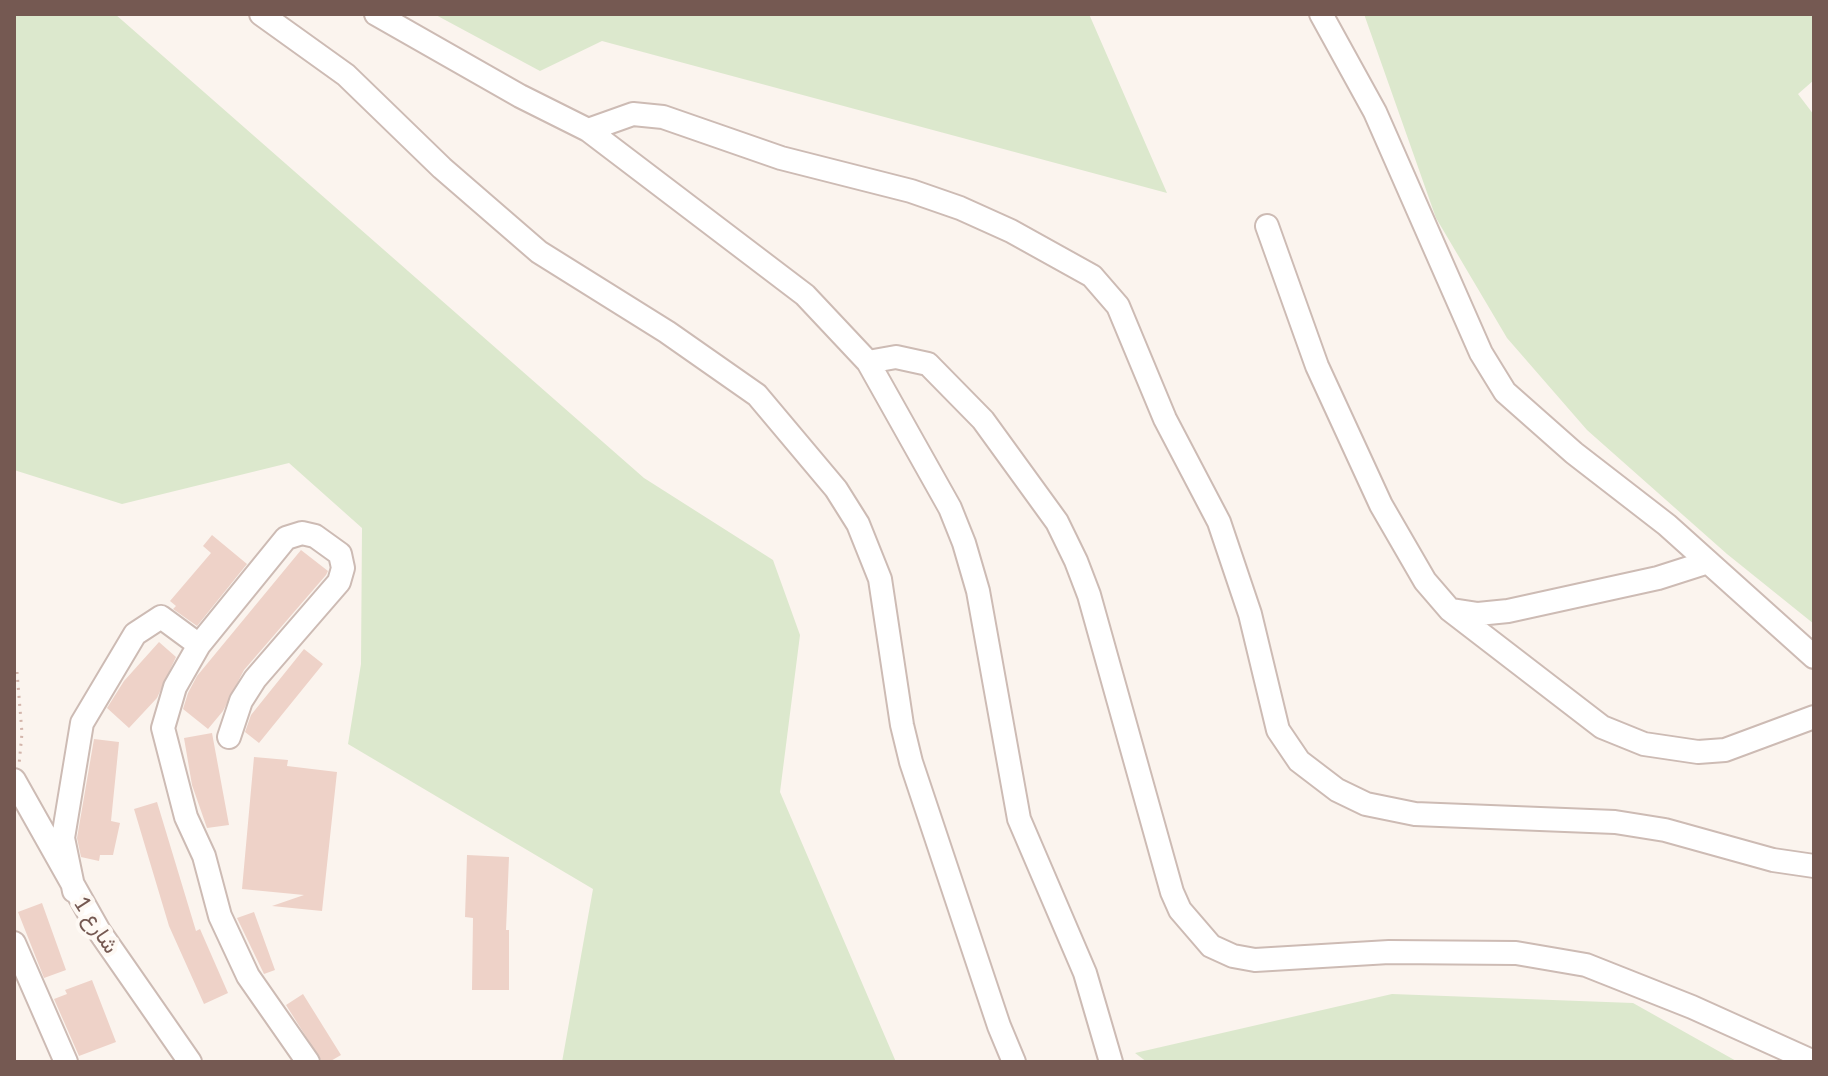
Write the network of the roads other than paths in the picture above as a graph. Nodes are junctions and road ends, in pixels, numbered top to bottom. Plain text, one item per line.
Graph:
1 (261, 14) edge
2 (376, 14) edge
3 (1321, 14) edge
4 (588, 130) junction
5 (1267, 226) dead end
6 (868, 362) junction
7 (1708, 562) junction
8 (1450, 610) junction
9 (199, 645) junction
10 (1814, 657) edge
11 (1814, 717) edge
12 (229, 737) dead end
13 (15, 782) edge
14 (1814, 866) edge
15 (74, 891) junction
16 (14, 943) edge
17 (66, 1062) edge
18 (190, 1062) edge
19 (308, 1062) edge
20 (1014, 1062) edge
21 (1111, 1062) edge
22 (1814, 1062) edge

1 - 20 street
2 - 4 street
3 - 7 street
4 - 6 street
4 - 14 street
5 - 8 street
6 - 21 street
6 - 22 street
7 - 8 street
7 - 10 street
8 - 11 street
9 - 12 street
9 - 15 street
9 - 19 street
13 - 15 street, شارع 1
15 - 18 street, شارع 1
16 - 17 street

